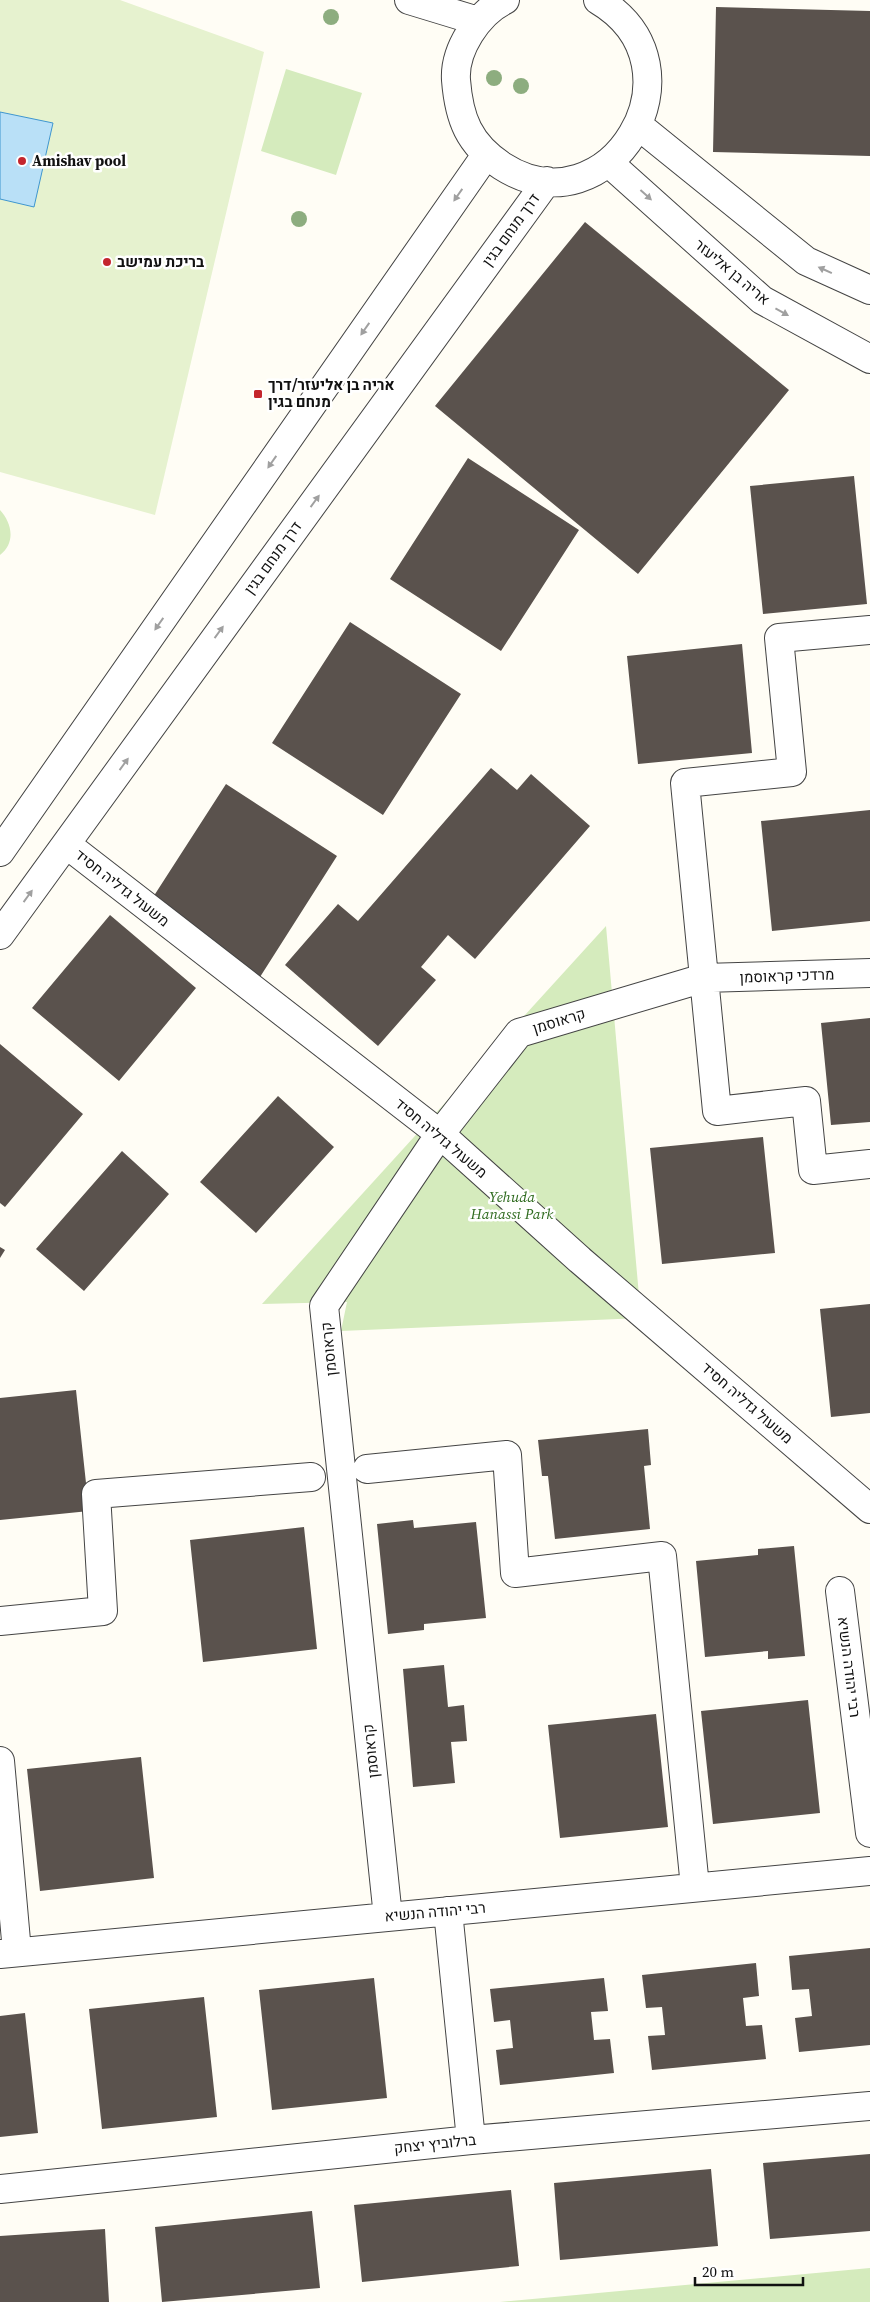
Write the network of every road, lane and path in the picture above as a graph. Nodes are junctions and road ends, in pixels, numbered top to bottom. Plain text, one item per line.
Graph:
1 (409, 0) edge
2 (505, 0) edge
3 (608, 3) edge
4 (478, 21) junction
5 (639, 126) junction
6 (486, 155) junction
7 (610, 163) junction
8 (547, 182) junction
9 (870, 290) edge
10 (870, 359) edge
11 (870, 630) edge
12 (66, 844) junction
13 (0, 852) edge
14 (0, 935) edge
15 (870, 973) edge
16 (704, 978) junction
17 (440, 1134) junction
18 (870, 1164) edge
19 (367, 1469) dead end
20 (311, 1477) dead end
21 (870, 1509) edge
22 (840, 1591) dead end
23 (0, 1621) edge
24 (0, 1761) edge
25 (870, 1833) edge
26 (870, 1871) edge
27 (695, 1887) junction
28 (448, 1911) junction
29 (388, 1917) junction
30 (8, 1953) edge
31 (870, 2106) edge
32 (471, 2140) junction
33 (0, 2189) edge

1 - 4 street
2 - 4 street
3 - 5 street
4 - 6 street
5 - 7 street
9 -> 5 street
6 - 8 street
6 -> 13 street
7 - 8 street
7 -> 10 street, אריה בן אליעזר
12 -> 8 street, דרך מנחם בגין
11 - 16 street
14 -> 12 street, דרך מנחם בגין
12 - 17 street, משעול גדליה חסיד
15 - 16 street, מרדכי קראוסמן
16 - 17 street, קראוסמן
16 - 18 street
17 - 21 street, משעול גדליה חסיד
17 - 29 street, קראוסמן
19 - 27 street
20 - 23 street
22 - 25 street, רבי יהודה הנשיא
24 - 30 street
26 - 27 street, רבי יהודה הנשיא
27 - 28 street, רבי יהודה הנשיא
28 - 29 street, רבי יהודה הנשיא
28 - 32 street
29 - 30 street, רבי יהודה הנשיא
31 - 32 street, ברלוביץ יצחק
32 - 33 street, ברלוביץ יצחק

